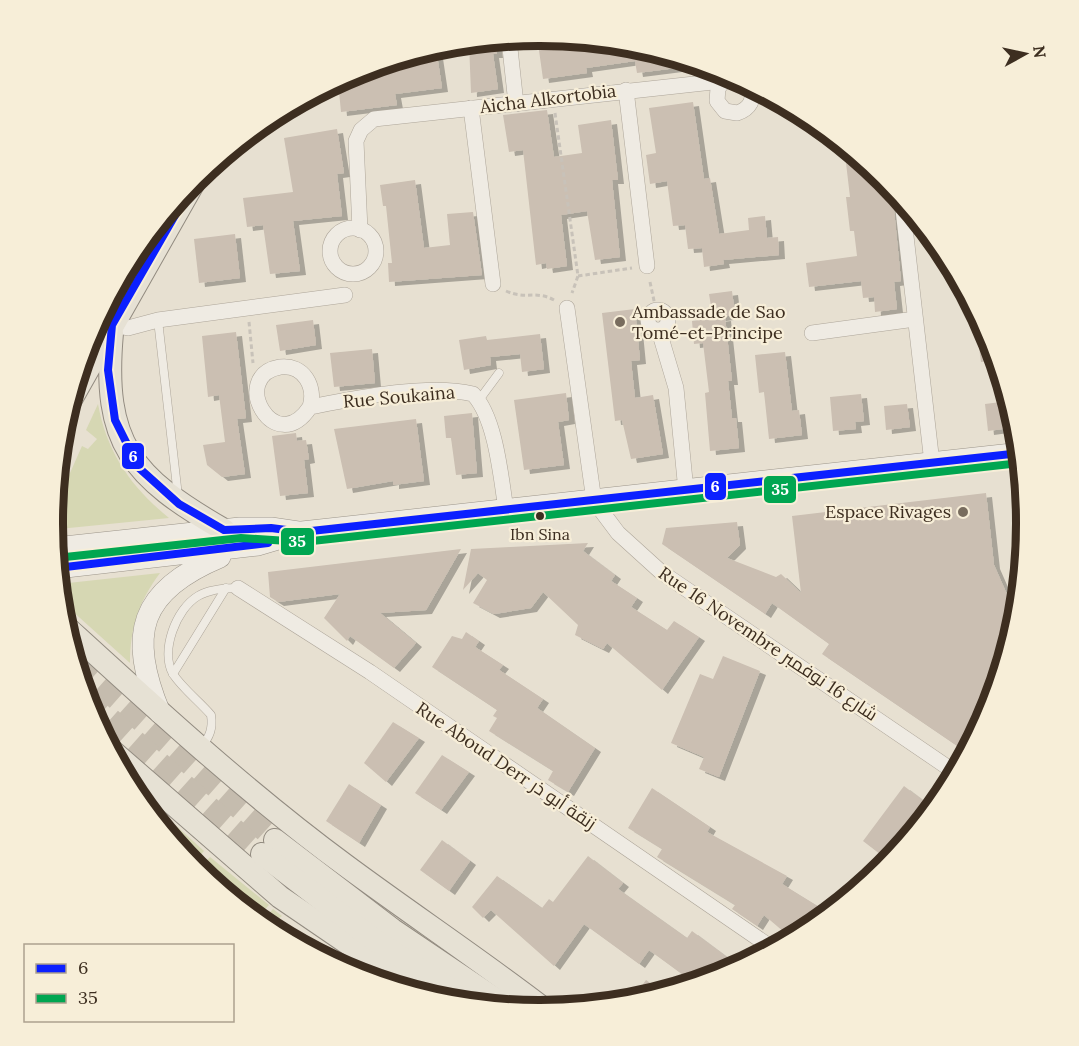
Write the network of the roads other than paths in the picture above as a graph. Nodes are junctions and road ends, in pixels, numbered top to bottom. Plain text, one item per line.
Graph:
1 (510, 48) edge
2 (715, 80) edge
3 (723, 83) edge
4 (626, 90) junction
5 (752, 97) edge
6 (516, 104) junction
7 (471, 108) junction
8 (904, 216) edge
9 (173, 218) edge
10 (360, 230) dead end
11 (647, 266) road end
12 (493, 284) road end
13 (345, 295) dead end
14 (567, 308) road end
15 (656, 310) road end
16 (915, 319) junction
17 (158, 320) junction
18 (112, 325) junction
19 (812, 333) dead end
20 (90, 365) edge
21 (498, 373) dead end
22 (479, 400) junction
23 (310, 407) junction
24 (1011, 454) edge
25 (932, 463) junction
26 (686, 491) junction
27 (594, 501) junction
28 (178, 504) junction
29 (506, 510) junction
30 (224, 530) junction
31 (302, 532) junction
32 (64, 547) edge
33 (243, 547) junction
34 (65, 567) edge
35 (232, 588) junction
36 (77, 637) edge
37 (174, 674) junction
38 (160, 713) junction
39 (200, 748) junction
40 (131, 767) edge
41 (949, 767) edge
42 (764, 943) edge
43 (398, 978) edge
44 (453, 991) edge
45 (491, 996) edge
46 (529, 999) edge

1 - 6 street
2 - 4 street, Aicha Alkortobia
3 - 5 street, Aicha Alkortobia
4 - 6 street, Aicha Alkortobia
4 - 11 street
6 - 7 street, Aicha Alkortobia
7 - 10 street, Aicha Alkortobia
7 - 12 street
8 - 16 street
9 - 18 main road
13 - 17 street
14 - 27 street
15 - 26 street
16 - 19 street
16 - 25 street
17 - 18 street
17 - 28 lane
18 - 20 main road
18 - 28 main road
21 - 22 lane
22 - 23 street, Rue Soukaina
22 - 29 street, Rue Soukaina
23 - 23 street, Rue Soukaina
24 - 25 main road
25 - 26 main road
26 - 27 main road
27 - 29 main road
27 - 41 street, Rue 16 Novembre شارع 16 نوفمبر
28 - 30 main road
29 - 31 main road
30 - 31 main road
30 - 32 main road
31 - 33 main road
33 - 34 main road
33 - 38 main road
35 - 37 lane
35 - 37 lane
35 - 42 street, Rue Aboud Derr زنقة أبو ذر
36 - 38 main road
37 - 39 lane
38 - 39 main road
39 - 46 main road
40 - 43 main road
44 - 45 main road

